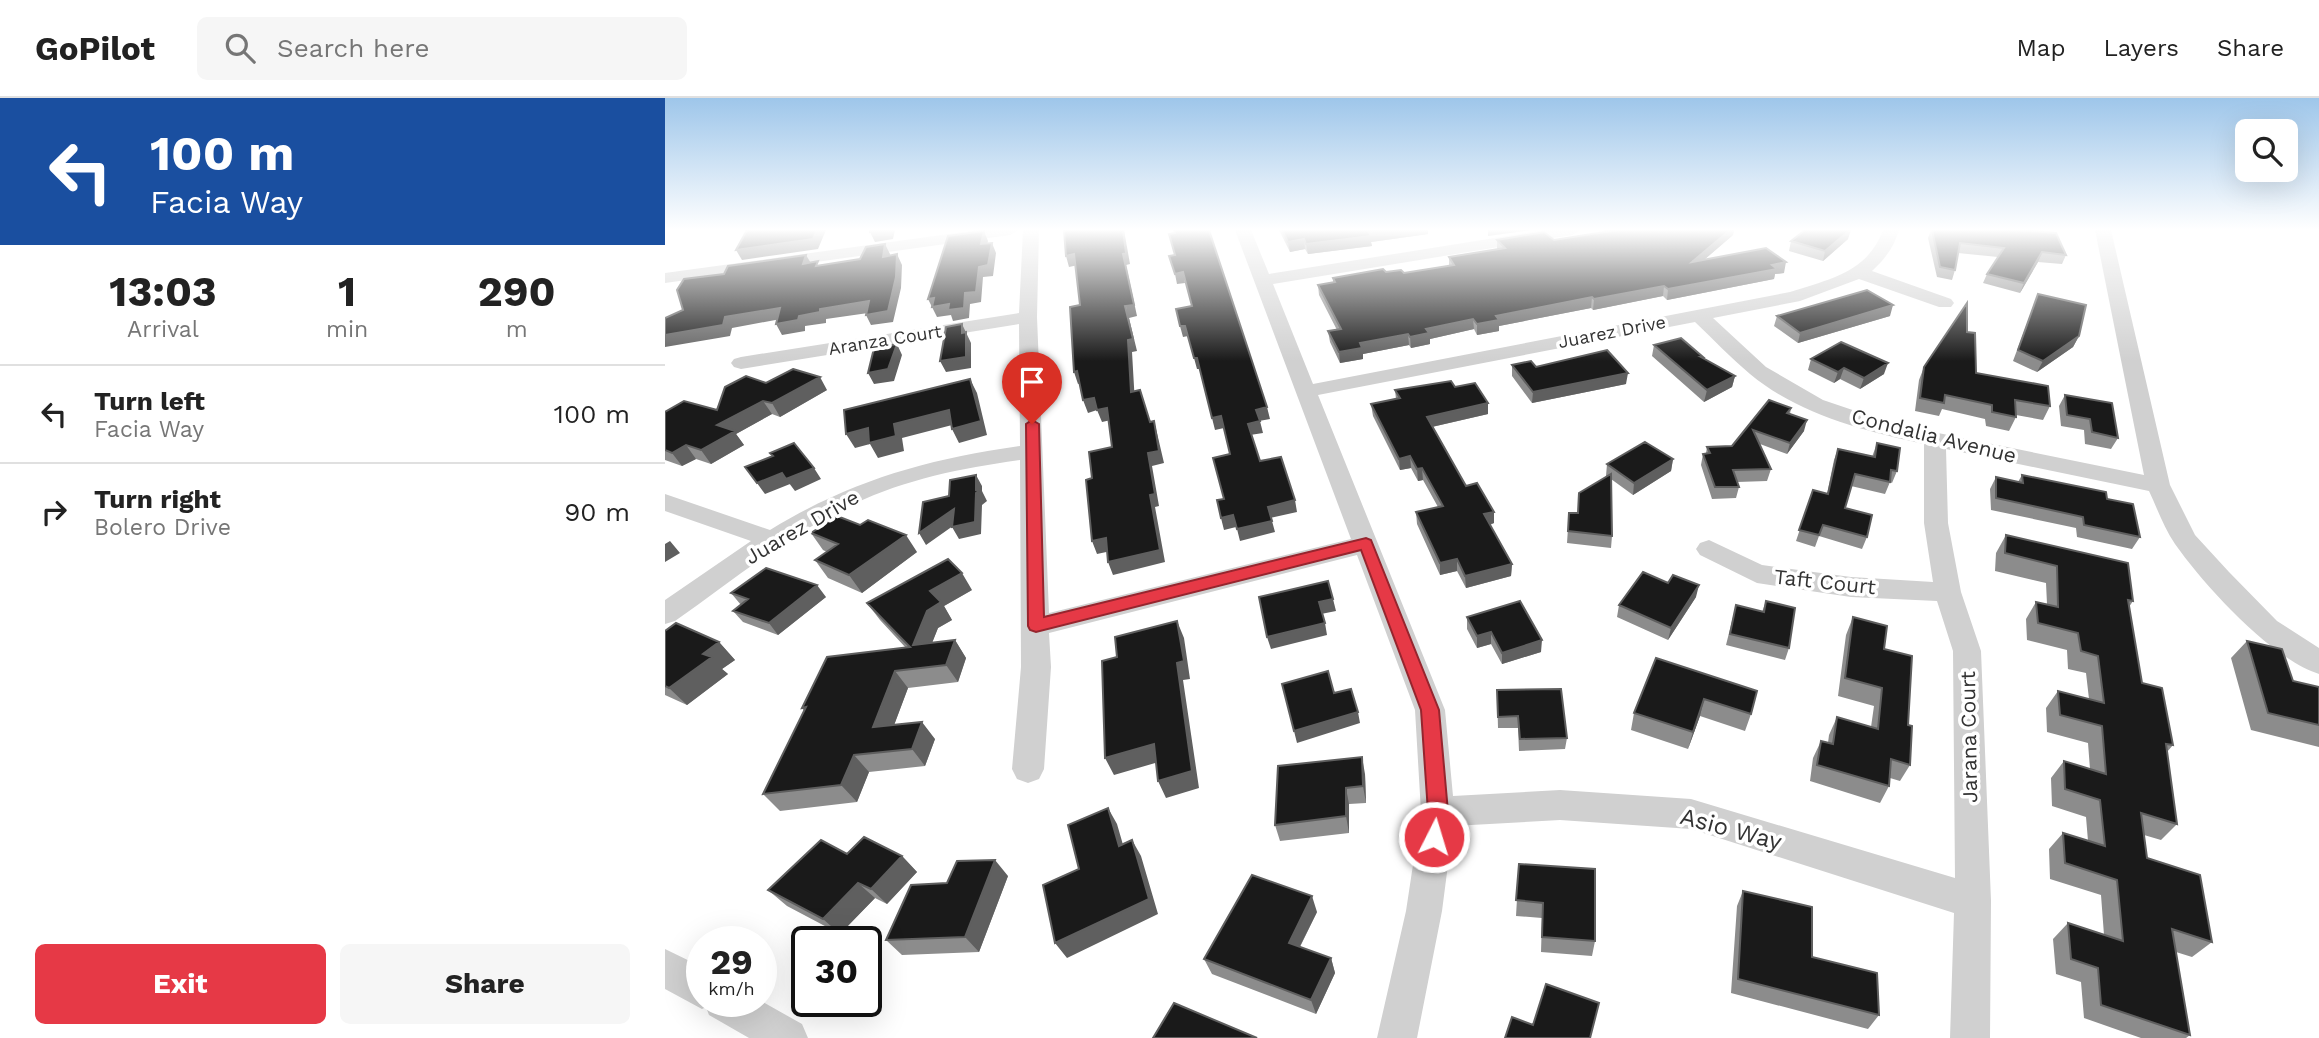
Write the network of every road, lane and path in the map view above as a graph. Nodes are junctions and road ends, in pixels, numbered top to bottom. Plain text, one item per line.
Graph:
1 (695, 274) edge
2 (1029, 274) edge
3 (1263, 274) edge
4 (1297, 274) edge
5 (1858, 274) edge
6 (1862, 274) edge
7 (2112, 274) edge
8 (665, 278) edge
9 (1265, 279) junction
10 (1945, 303) dead end
11 (1699, 315) junction
12 (1028, 317) junction
13 (741, 363) dead end
14 (1307, 391) junction
15 (1935, 441) junction
16 (1033, 451) junction
17 (2158, 485) junction
18 (665, 502) edge
19 (773, 540) junction
20 (1366, 544) junction
21 (1709, 549) dead end
22 (1948, 592) junction
23 (665, 614) edge
24 (1036, 626) junction
25 (2319, 663) edge
26 (1028, 769) dead end
27 (1438, 812) junction
28 (1973, 901) junction
29 (665, 968) edge
30 (686, 980) edge
31 (751, 1017) edge
32 (788, 1038) edge
33 (1398, 1038) edge
34 (1970, 1038) edge

1 - 8 street
2 - 12 street
3 - 9 street
4 - 9 street
5 - 11 street, Juarez Drive
6 - 10 street
7 - 17 street
9 - 14 street
11 - 14 street, Juarez Drive
11 - 15 street, Condalia Avenue
12 - 13 street, Aranza Court
12 - 16 street
14 - 20 street
15 - 17 street, Condalia Avenue
15 - 22 street, Jarana Court
16 - 19 street, Juarez Drive
16 - 24 street
17 - 25 street
18 - 19 street
19 - 23 street, Juarez Drive
20 - 24 street
20 - 27 street
21 - 22 street, Taft Court
22 - 28 street, Jarana Court
24 - 26 street
27 - 28 street, Asio Way
27 - 33 street
28 - 34 street, Jarana Court
29 - 30 street
31 - 32 street

